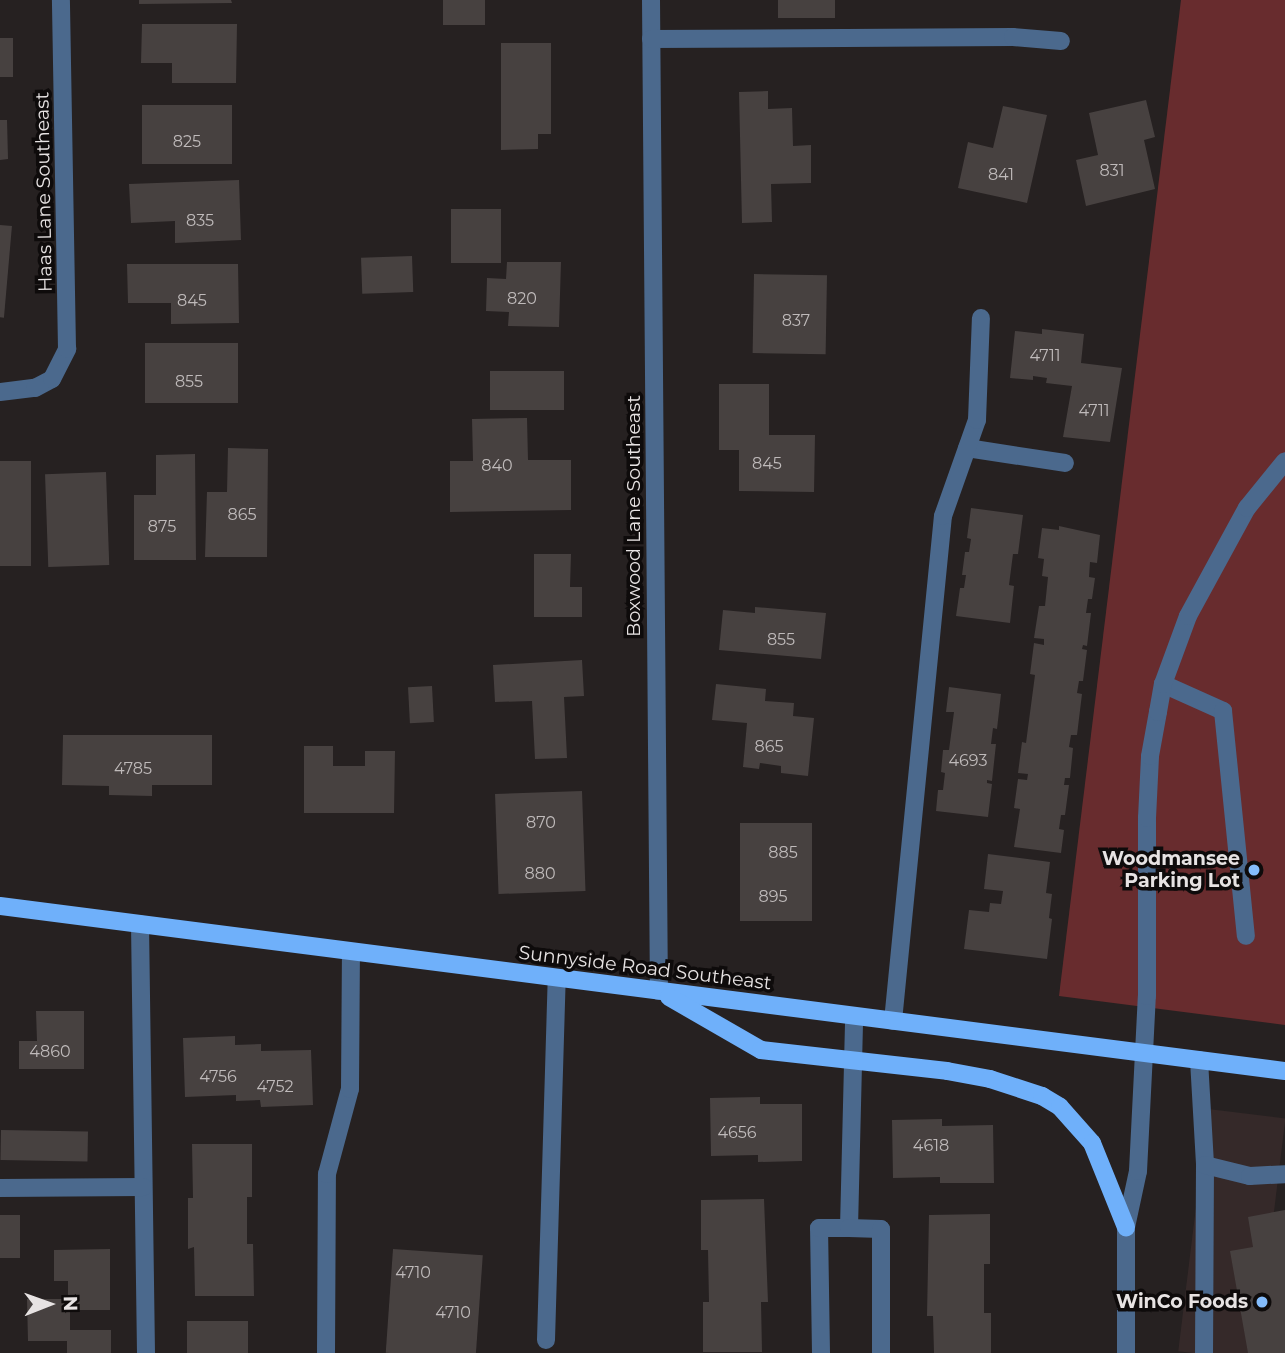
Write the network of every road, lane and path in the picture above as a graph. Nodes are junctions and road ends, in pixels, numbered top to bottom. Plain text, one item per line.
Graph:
1 (61, 0) edge
2 (651, 0) edge
3 (652, 39) junction
4 (1061, 41) dead end
5 (981, 318) dead end
6 (0, 392) edge
7 (967, 448) junction
8 (1285, 461) edge
9 (1065, 463) dead end
10 (1163, 684) junction
11 (0, 906) edge
12 (140, 924) junction
13 (1246, 936) dead end
14 (351, 952) junction
15 (557, 978) junction
16 (659, 992) junction
17 (854, 1016) junction
18 (893, 1021) junction
19 (1143, 1052) junction
20 (852, 1060) junction
21 (1199, 1060) junction
22 (1285, 1071) edge
23 (1205, 1165) junction
24 (1285, 1174) edge
25 (143, 1187) junction
26 (0, 1188) edge
27 (1126, 1227) junction
28 (849, 1228) junction
29 (546, 1340) dead end
30 (146, 1353) edge
31 (326, 1353) edge
32 (821, 1353) edge
33 (881, 1353) edge
34 (1126, 1353) edge
35 (1204, 1353) edge

1 - 6 street, Haas Lane Southeast
2 - 3 street, Boxwood Lane Southeast
3 - 4 street
3 - 16 street, Boxwood Lane Southeast
5 - 7 street
7 - 9 street
7 - 18 street
8 - 10 street
10 - 13 street
10 - 19 street
11 - 12 main road, Sunnyside Road Southeast
12 - 14 main road, Sunnyside Road Southeast
12 - 25 street
14 - 15 main road, Sunnyside Road Southeast
14 - 31 street
15 - 16 main road, Sunnyside Road Southeast
15 - 29 street
16 - 17 main road, Sunnyside Road Southeast
16 - 20 main road
17 - 18 main road, Sunnyside Road Southeast
17 - 20 street
18 - 19 main road, Sunnyside Road Southeast
19 - 21 main road, Sunnyside Road Southeast
19 - 27 street
20 - 27 main road
20 - 28 street
21 - 22 main road, Sunnyside Road Southeast
21 - 23 street
23 - 24 street
23 - 35 street
25 - 26 street
25 - 30 street
27 - 34 street
28 - 32 street
28 - 33 street

